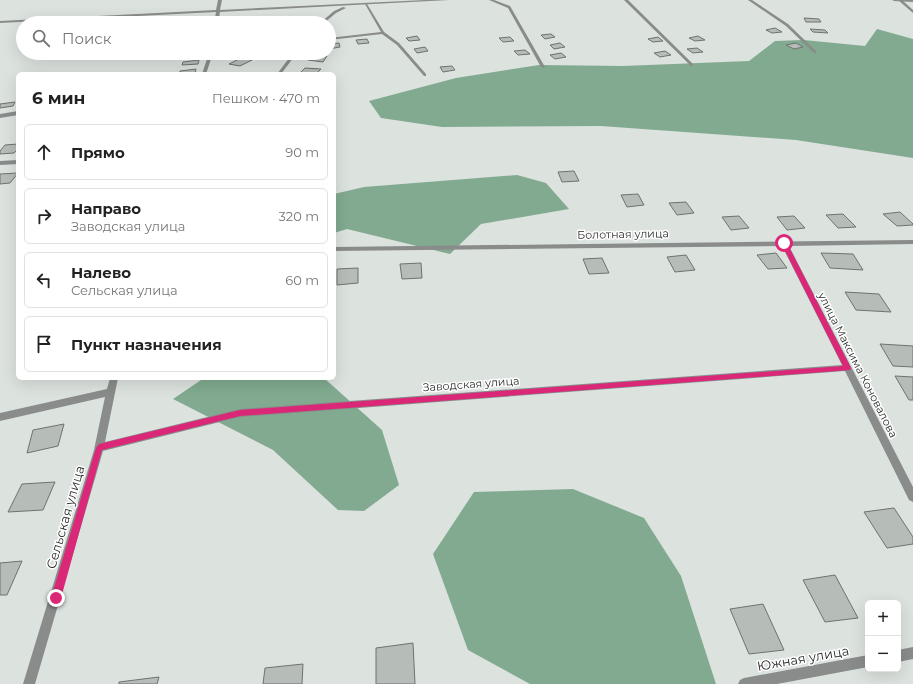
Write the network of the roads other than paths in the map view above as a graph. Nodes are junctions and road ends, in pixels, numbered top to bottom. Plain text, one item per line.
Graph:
1 (220, 0) edge
2 (362, 0) edge
3 (434, 0) edge
4 (447, 0) edge
5 (491, 0) edge
6 (626, 0) edge
7 (750, 0) edge
8 (894, 0) edge
9 (900, 0) edge
10 (913, 1) edge
11 (366, 5) junction
12 (351, 6) junction
13 (217, 11) junction
14 (913, 12) edge
15 (118, 16) edge
16 (217, 16) edge
17 (331, 16) edge
18 (16, 21) edge
19 (0, 22) edge
20 (383, 32) junction
21 (336, 38) edge
22 (815, 52) dead end
23 (209, 60) edge
24 (290, 60) edge
25 (543, 66) dead end
26 (692, 66) dead end
27 (205, 72) edge
28 (281, 72) edge
29 (425, 75) dead end
30 (16, 113) edge
31 (0, 116) edge
32 (16, 162) edge
33 (0, 163) edge
34 (913, 242) edge
35 (784, 243) junction
36 (336, 249) edge
37 (847, 368) junction
38 (113, 380) edge
39 (110, 392) junction
40 (0, 417) edge
41 (99, 448) junction
42 (913, 496) edge
43 (913, 653) edge
44 (901, 655) edge
45 (865, 662) edge
46 (29, 684) edge
47 (744, 684) edge

1 - 13 street
2 - 12 street
3 - 4 street
3 - 11 street
5 - 25 lane
6 - 26 lane
7 - 22 lane
8 - 9 street
9 - 10 street
9 - 14 lane
11 - 12 street
11 - 20 lane
12 - 13 street
12 - 17 street
13 - 15 street
13 - 16 street
18 - 19 street
20 - 21 lane
20 - 29 lane
23 - 27 street
24 - 28 street
30 - 31 street
32 - 33 street
34 - 35 street, Болотная улица
35 - 36 street, Болотная улица
35 - 37 street, улица Максима Коновалова
37 - 41 street, Заводская улица
37 - 42 street, улица Максима Коновалова
38 - 39 street, Сельская улица
39 - 40 street
39 - 41 street, Сельская улица
41 - 46 street, Сельская улица
43 - 44 street
45 - 47 street, Южная улица

